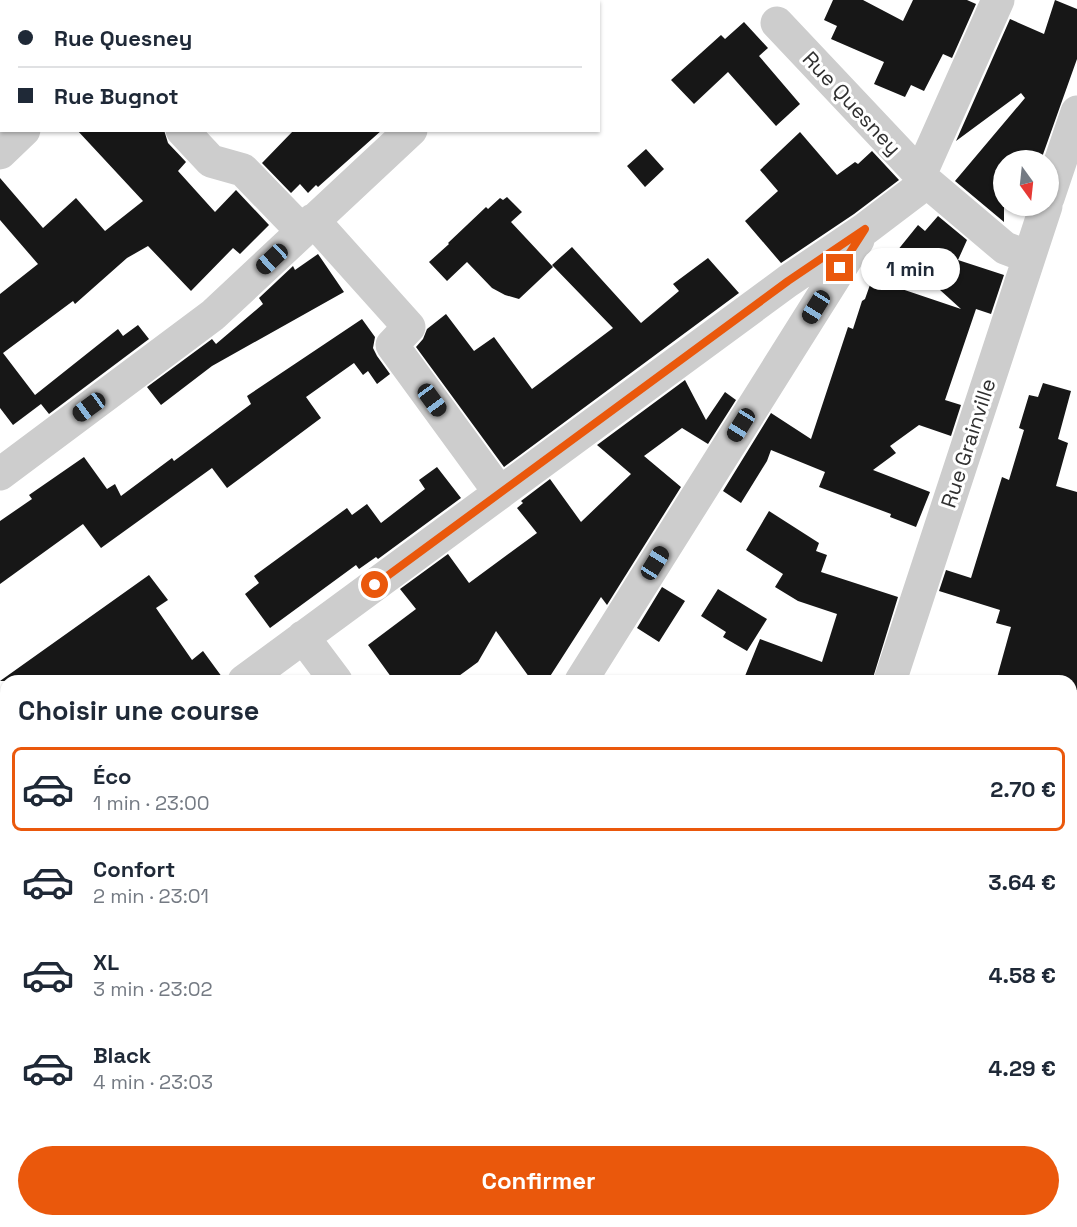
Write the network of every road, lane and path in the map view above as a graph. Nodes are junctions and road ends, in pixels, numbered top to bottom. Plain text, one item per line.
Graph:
1 (998, 0) edge
2 (777, 23) dead end
3 (1077, 112) edge
4 (22, 132) edge
5 (184, 132) edge
6 (409, 132) edge
7 (0, 153) edge
8 (1059, 165) edge
9 (923, 179) junction
10 (1043, 216) edge
11 (307, 225) junction
12 (865, 229) junction
13 (1029, 257) junction
14 (0, 474) edge
15 (500, 493) junction
16 (303, 637) junction
17 (252, 675) edge
18 (332, 675) edge
19 (585, 675) edge
20 (892, 675) edge

1 - 9 street
2 - 9 street, Rue Quesney
3 - 8 street
4 - 7 street
5 - 11 street
6 - 11 street
9 - 12 street
9 - 13 street, Rue Quesney
10 - 13 street, Rue Grainville
11 - 14 street
11 - 15 street
12 - 15 street
12 - 19 street
13 - 20 street, Rue Grainville
15 - 16 street
16 - 17 street
16 - 18 street

